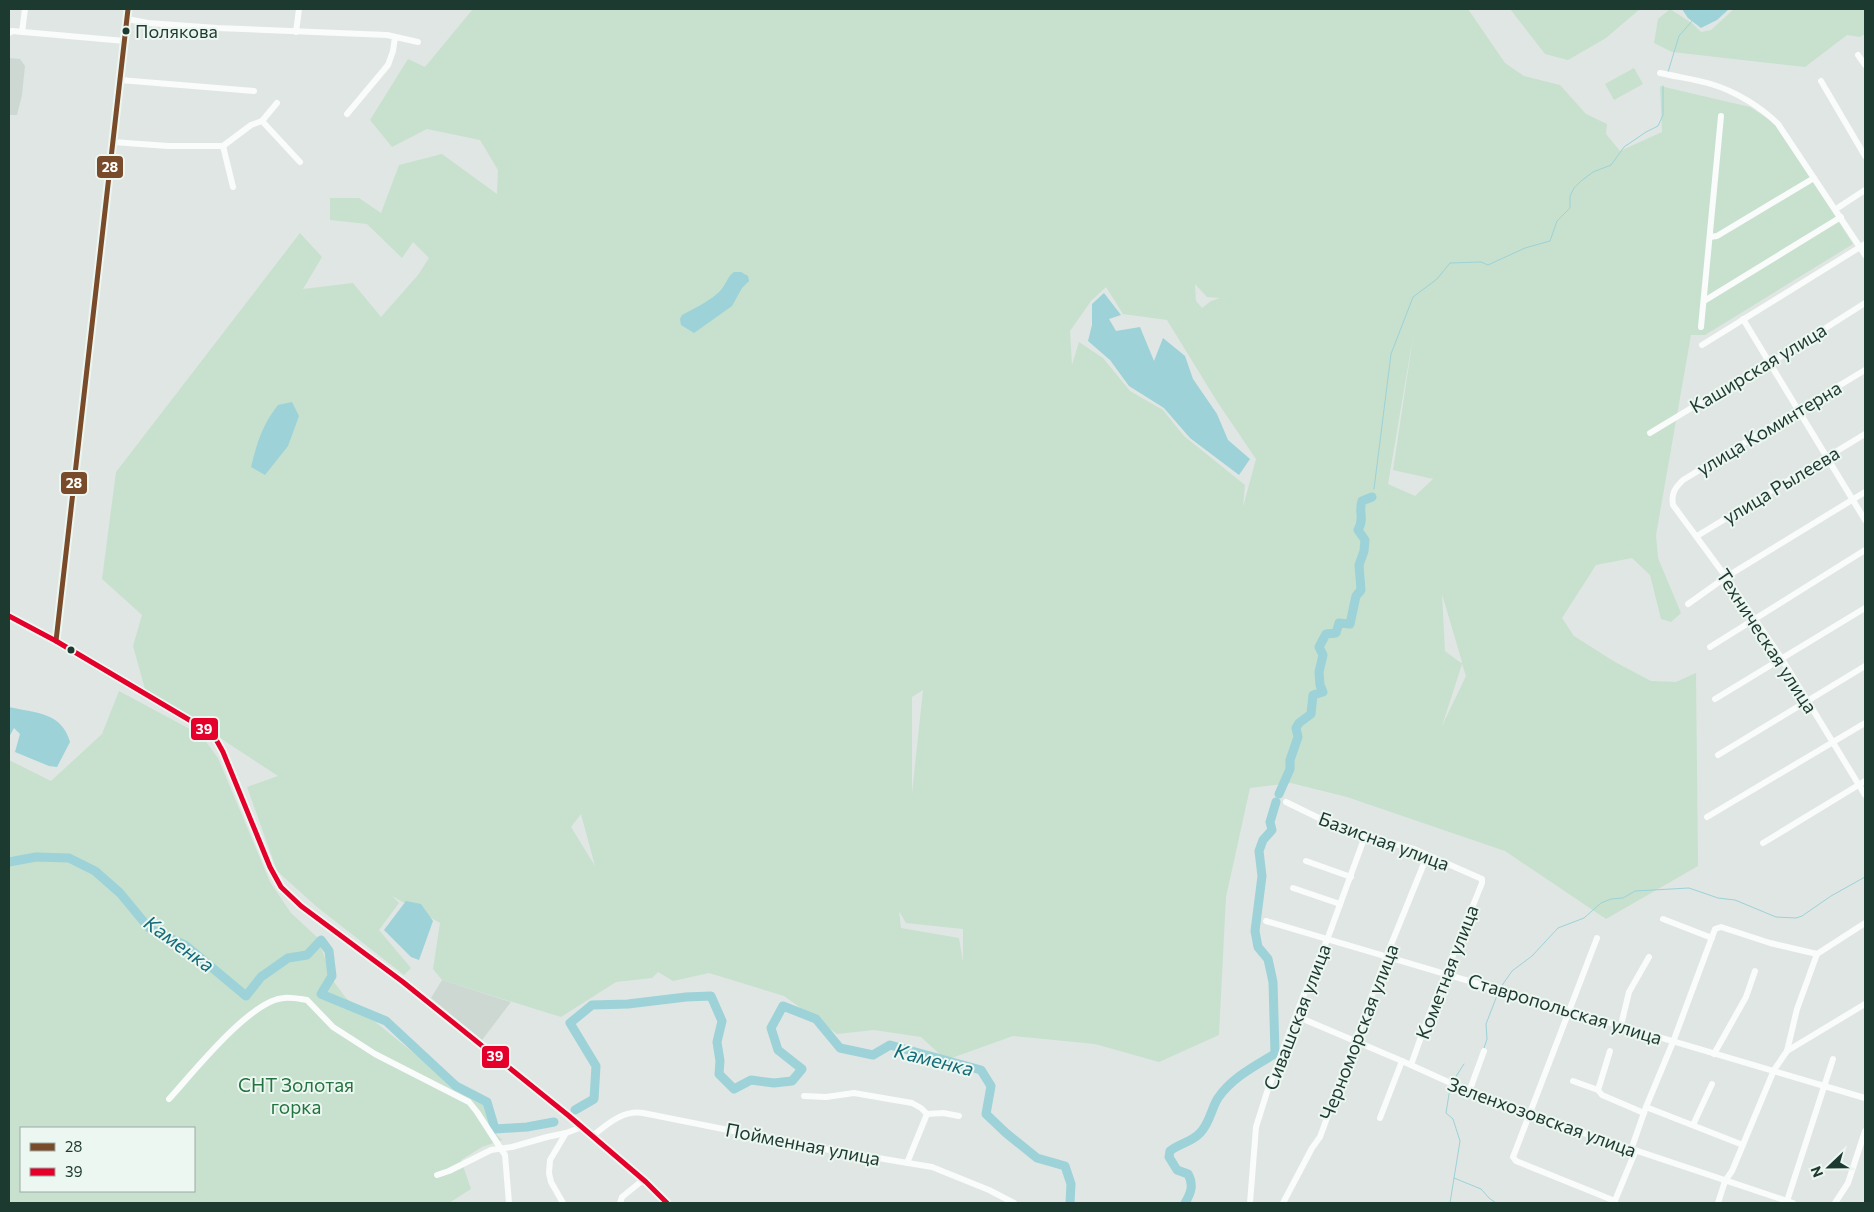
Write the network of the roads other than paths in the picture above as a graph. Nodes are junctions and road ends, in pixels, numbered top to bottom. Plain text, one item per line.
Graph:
1 (25, 9) edge
2 (128, 9) edge
3 (299, 9) edge
4 (127, 19) junction
5 (22, 32) junction
6 (296, 32) junction
7 (9, 33) edge
8 (395, 37) junction
9 (125, 41) junction
10 (418, 42) dead end
11 (1858, 55) dead end
12 (1865, 65) edge
13 (1660, 73) dead end
14 (120, 80) junction
15 (1821, 80) dead end
16 (254, 91) dead end
17 (277, 103) dead end
18 (347, 114) dead end
19 (1721, 116) dead end
20 (262, 121) junction
21 (113, 142) junction
22 (223, 146) junction
23 (1865, 156) edge
24 (300, 162) dead end
25 (1814, 178) junction
26 (233, 187) dead end
27 (1865, 190) edge
28 (1836, 209) junction
29 (1841, 217) junction
30 (1710, 236) junction
31 (1863, 246) edge
32 (1865, 255) edge
33 (1704, 301) junction
34 (1865, 303) edge
35 (1743, 319) junction
36 (1701, 327) dead end
37 (1702, 345) dead end
38 (1769, 364) junction
39 (1865, 370) edge
40 (1799, 411) junction
41 (1650, 433) dead end
42 (1865, 434) edge
43 (1827, 457) junction
44 (1674, 488) joint
45 (1865, 492) edge
46 (1852, 500) junction
47 (1865, 520) edge
48 (1696, 536) junction
49 (1865, 550) edge
50 (1726, 577) junction
51 (1688, 604) dead end
52 (1865, 608) edge
53 (9, 616) edge
54 (1754, 618) junction
55 (56, 641) junction
56 (1710, 647) dead end
57 (1782, 659) junction
58 (1865, 666) edge
59 (1715, 699) dead end
60 (1808, 701) junction
61 (1865, 724) edge
62 (1833, 743) junction
63 (1718, 755) dead end
64 (1862, 783) edge
65 (1865, 794) edge
66 (1286, 802) dead end
67 (1707, 817) dead end
68 (1365, 836) junction
69 (1764, 843) dead end
70 (1427, 856) junction
71 (1306, 861) dead end
72 (1351, 876) junction
73 (1482, 879) joint
74 (1293, 888) dead end
75 (1340, 904) junction
76 (1663, 919) dead end
77 (1266, 921) dead end
78 (1865, 924) edge
79 (1597, 938) dead end
80 (1712, 938) junction
81 (1327, 940) junction
82 (1817, 954) junction
83 (1386, 957) junction
84 (1649, 957) dead end
85 (1755, 970) dead end
86 (1446, 974) junction
87 (1865, 1004) edge
88 (1571, 1010) junction
89 (1296, 1016) junction
90 (1621, 1025) junction
91 (1355, 1040) junction
92 (1674, 1042) junction
93 (1484, 1051) dead end
94 (1610, 1051) dead end
95 (1787, 1051) junction
96 (1714, 1054) junction
97 (1833, 1059) dead end
98 (1402, 1061) junction
99 (1411, 1065) junction
100 (1774, 1070) junction
101 (1574, 1081) dead end
102 (1712, 1084) dead end
103 (1825, 1086) junction
104 (1598, 1090) junction
105 (1469, 1092) junction
106 (804, 1096) dead end
107 (1865, 1098) edge
108 (169, 1099) dead end
109 (1645, 1110) junction
110 (927, 1114) junction
111 (1529, 1115) junction
112 (959, 1116) dead end
113 (1380, 1118) dead end
114 (1693, 1125) junction
115 (582, 1127) junction
116 (1865, 1131) edge
117 (566, 1133) junction
118 (592, 1136) junction
119 (1743, 1145) junction
120 (502, 1149) junction
121 (1633, 1151) junction
122 (907, 1163) junction
123 (437, 1175) dead end
124 (643, 1180) junction
125 (1725, 1181) junction
126 (1614, 1202) edge
127 (1790, 1202) edge
128 (509, 1203) edge
129 (563, 1203) edge
130 (620, 1203) edge
131 (667, 1203) edge
132 (1014, 1203) edge
133 (1250, 1203) edge
134 (1283, 1203) edge
135 (1718, 1203) edge
136 (1835, 1203) edge

1 - 5 street
2 - 4 street
3 - 6 street
4 - 6 street
4 - 9 street
5 - 7 street
5 - 9 street
6 - 8 street
8 - 10 street
8 - 18 street
9 - 14 street
11 - 12 street
13 - 25 street
14 - 16 street
14 - 21 street
15 - 23 street
17 - 20 street
19 - 30 street
20 - 22 street
20 - 24 street
21 - 22 street
21 - 55 street
22 - 26 street
25 - 28 street
25 - 30 street
27 - 28 street
28 - 29 street
29 - 31 street
29 - 33 street
30 - 33 street
31 - 32 street
31 - 35 street
33 - 36 street
34 - 38 street, Каширская улица
35 - 37 street
35 - 38 street
38 - 40 street
38 - 41 street, Каширская улица
39 - 40 street, улица Коминтерна
40 - 43 street
40 - 44 street, улица Коминтерна
42 - 43 street, улица Рылеева
43 - 46 street
43 - 48 street, улица Рылеева
44 - 48 street, Техническая улица
45 - 46 street
46 - 47 street
46 - 50 street
48 - 50 street, Техническая улица
49 - 54 street
50 - 51 street
50 - 54 street, Техническая улица
52 - 57 street
53 - 55 street
54 - 56 street
54 - 57 street, Техническая улица
55 - 115 street
57 - 59 street
57 - 60 street, Техническая улица
58 - 60 street
60 - 62 street, Техническая улица
60 - 63 street
61 - 62 street
62 - 64 street, Техническая улица
62 - 67 street
64 - 65 street, Техническая улица
64 - 69 street
66 - 68 street, Базисная улица
68 - 70 street, Базисная улица
68 - 72 street, Сивашская улица
70 - 73 street, Базисная улица
70 - 83 street, Черноморская улица
71 - 72 street
72 - 75 street, Сивашская улица
73 - 86 street, Кометная улица
74 - 75 street
75 - 81 street, Сивашская улица
76 - 80 street
77 - 81 street, Ставропольская улица
78 - 82 street
79 - 88 street
80 - 82 street
80 - 92 street
81 - 83 street, Ставропольская улица
81 - 89 street, Сивашская улица
82 - 95 street
83 - 86 street, Ставропольская улица
83 - 91 street, Черноморская улица
84 - 90 street
85 - 96 street
86 - 88 street, Ставропольская улица
86 - 99 street, Кометная улица
87 - 95 street
88 - 90 street, Ставропольская улица
88 - 111 street
89 - 91 street, Зеленхозовская улица
89 - 133 street, Сивашская улица
90 - 92 street, Ставропольская улица
91 - 98 street, Зеленхозовская улица
91 - 134 street, Черноморская улица
92 - 96 street, Ставропольская улица
92 - 109 street
93 - 105 street
94 - 104 street
95 - 100 street
96 - 100 street, Ставропольская улица
97 - 103 street
98 - 99 street, Зеленхозовская улица
98 - 113 street, Кометная улица
99 - 105 street, Зеленхозовская улица
100 - 103 street, Ставропольская улица
100 - 119 street
101 - 104 street
102 - 114 street
103 - 107 street, Ставропольская улица
103 - 127 street
104 - 109 street
105 - 111 street, Зеленхозовская улица
106 - 110 street
108 - 120 street
109 - 114 street
109 - 121 street
110 - 112 street
110 - 122 street
111 - 121 street, Зеленхозовская улица
111 - 126 street
114 - 119 street
115 - 117 street
115 - 118 street
116 - 136 street
117 - 120 street
117 - 129 street
118 - 122 street, Пойменная улица
118 - 124 street
119 - 125 street
120 - 123 street
120 - 128 street
121 - 125 street, Зеленхозовская улица
121 - 126 street
122 - 132 street, Пойменная улица
124 - 130 street
124 - 131 street
125 - 127 street, Зеленхозовская улица
125 - 135 street

